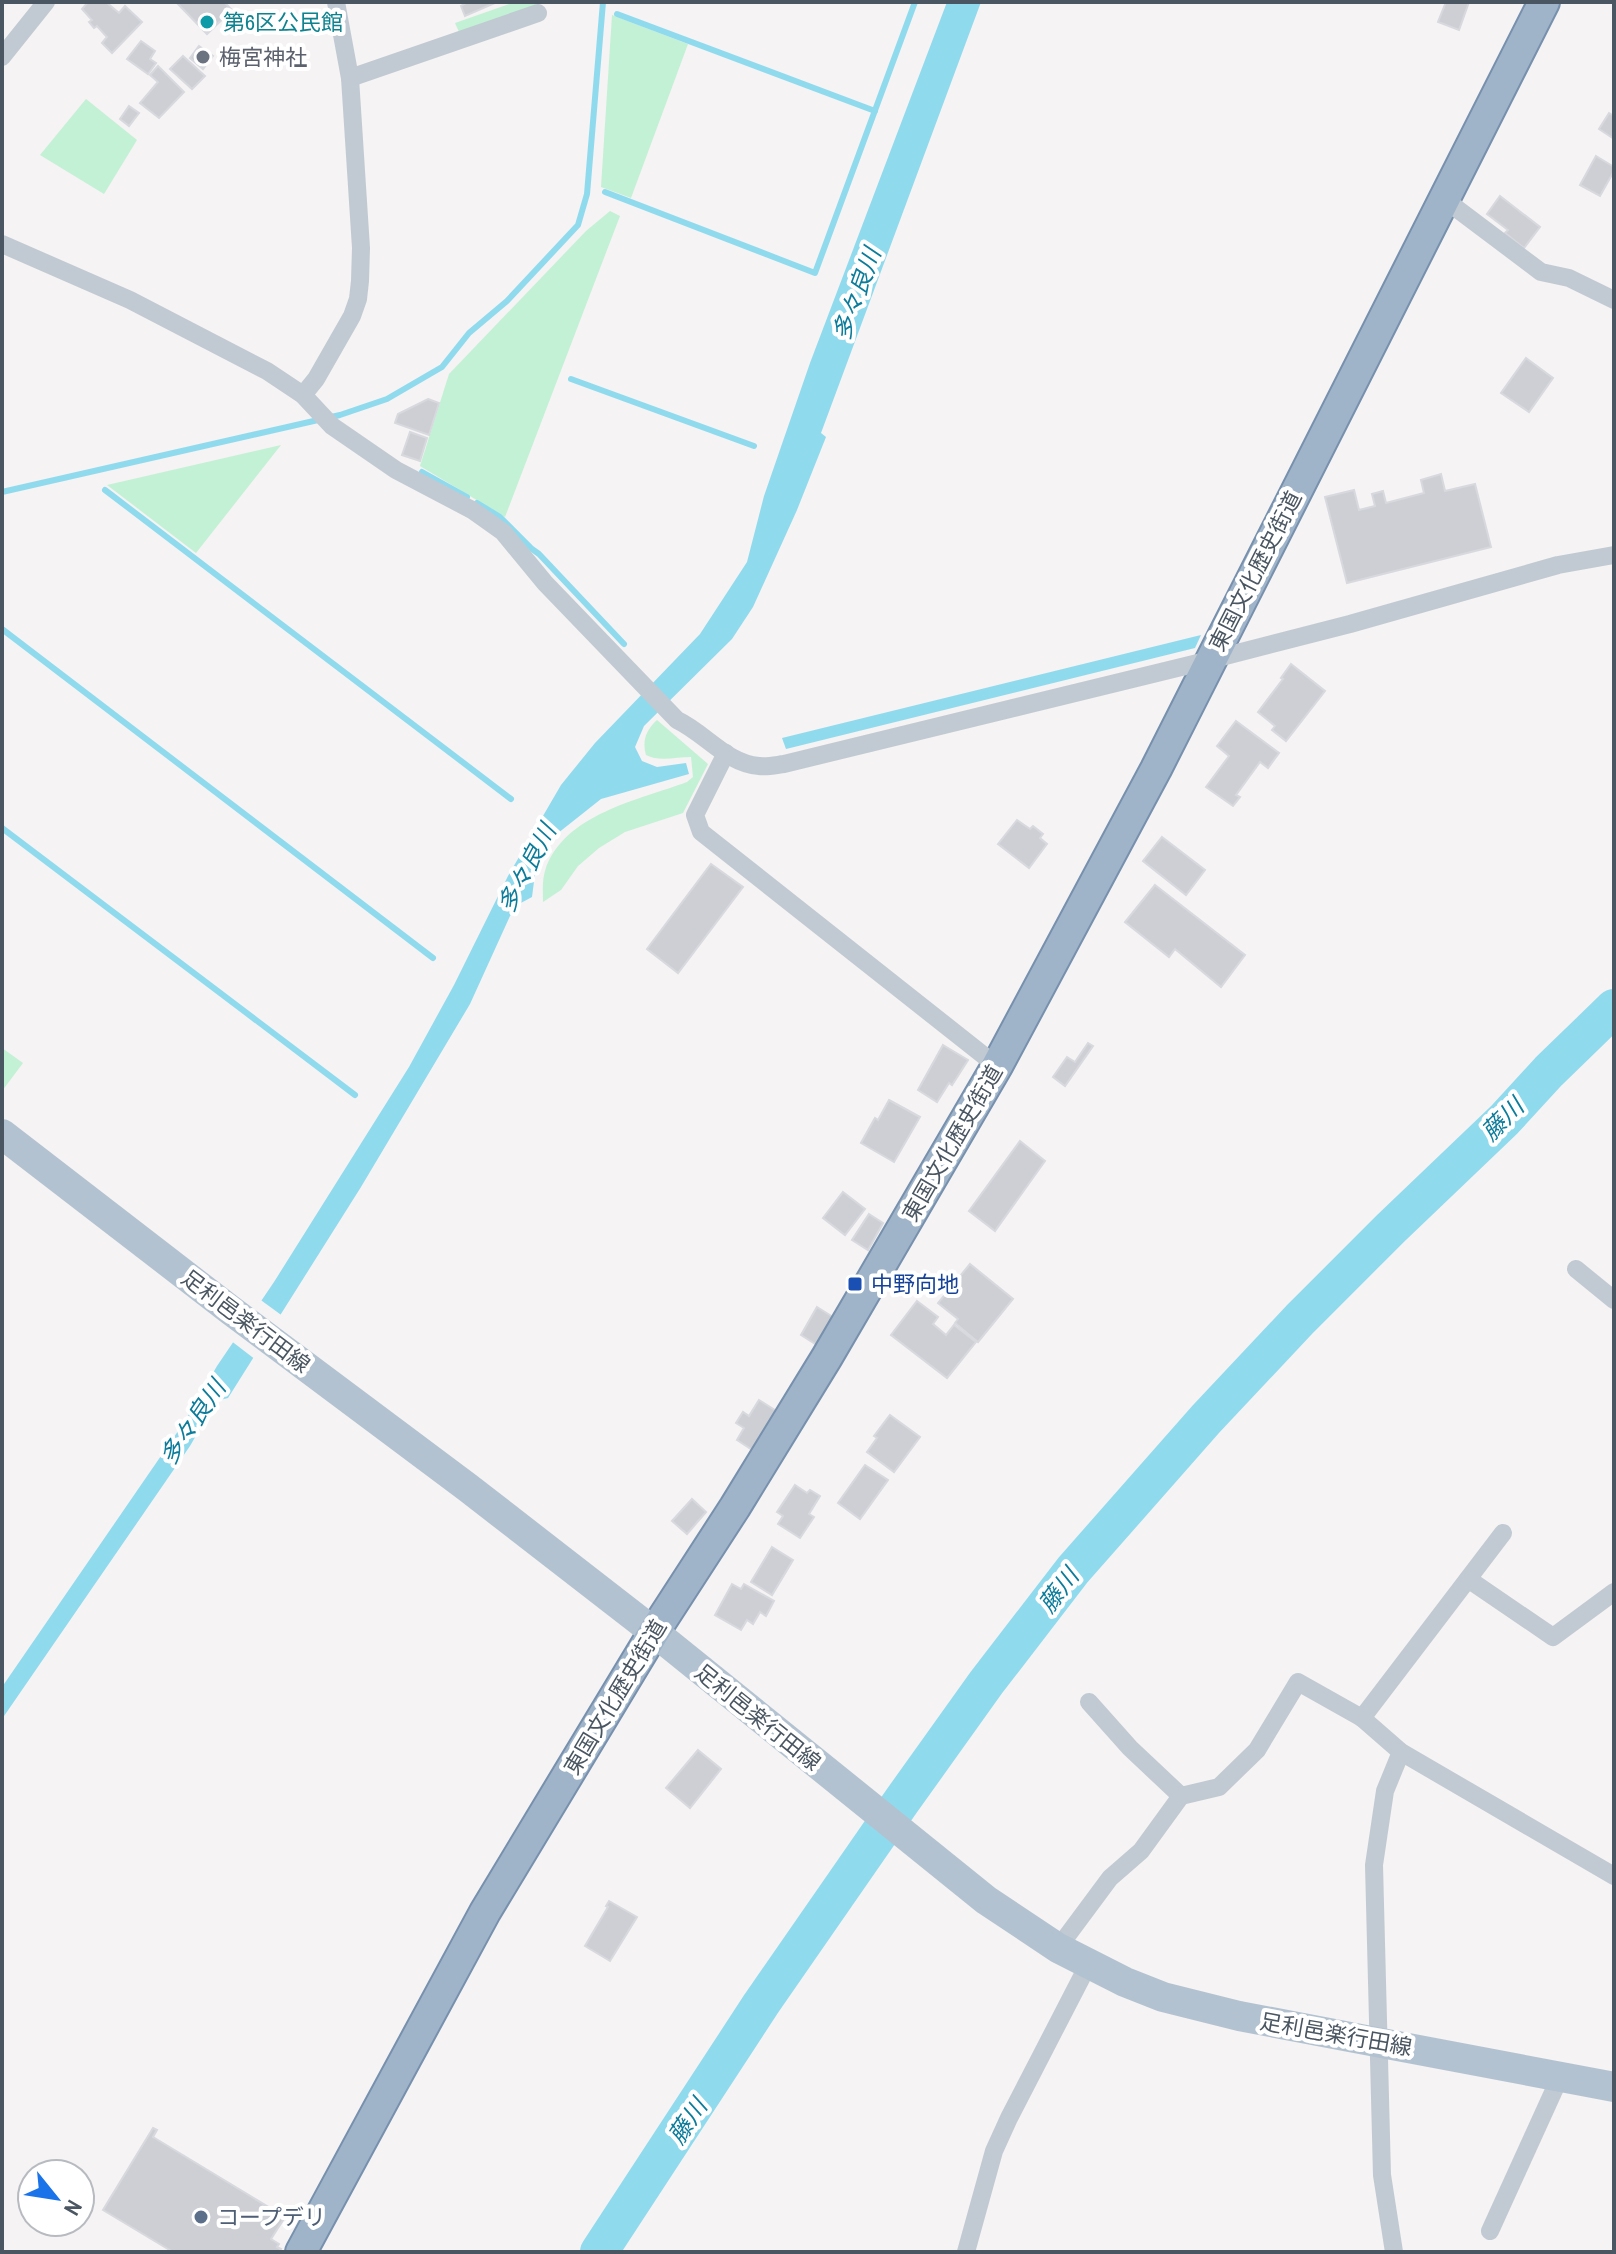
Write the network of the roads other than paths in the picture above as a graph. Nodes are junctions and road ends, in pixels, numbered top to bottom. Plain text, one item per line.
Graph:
1 (46, 2) edge
2 (336, 2) edge
3 (1544, 2) edge
4 (538, 13) dead end
5 (2, 57) edge
6 (350, 78) junction
7 (1444, 199) junction
8 (2, 244) edge
9 (1614, 300) edge
10 (303, 395) junction
11 (1614, 555) edge
12 (1210, 660) junction
13 (726, 753) junction
14 (997, 1066) junction
15 (2, 1134) edge
16 (1576, 1269) dead end
17 (1614, 1300) edge
18 (1503, 1533) dead end
19 (1468, 1579) junction
20 (1614, 1592) edge
21 (654, 1632) junction
22 (1089, 1702) dead end
23 (1362, 1718) junction
24 (1401, 1752) junction
25 (1181, 1796) junction
26 (1614, 1876) edge
27 (1058, 1948) junction
28 (1088, 1965) junction
29 (1377, 2041) junction
30 (1560, 2077) junction
31 (1614, 2087) edge
32 (1490, 2231) dead end
33 (301, 2252) edge
34 (966, 2252) edge
35 (1394, 2252) edge

1 - 5 street
2 - 6 street
3 - 7 highway, 東国文化歴史街道
4 - 6 street
6 - 10 street
7 - 9 street
7 - 12 highway, 東国文化歴史街道
8 - 10 street
10 - 13 street
11 - 12 street
12 - 13 street
12 - 14 highway, 東国文化歴史街道
13 - 14 street
14 - 21 highway, 東国文化歴史街道
15 - 21 main road, 足利邑楽行田線
16 - 17 street
18 - 19 street
19 - 20 street
19 - 23 street
21 - 27 main road, 足利邑楽行田線
21 - 33 highway, 東国文化歴史街道
22 - 25 street
23 - 24 street
23 - 25 street
24 - 26 street
24 - 29 street
25 - 27 street
27 - 28 main road, 足利邑楽行田線
28 - 29 main road, 足利邑楽行田線
28 - 34 street
29 - 30 main road, 足利邑楽行田線
29 - 35 street
30 - 31 main road, 足利邑楽行田線
30 - 32 street

